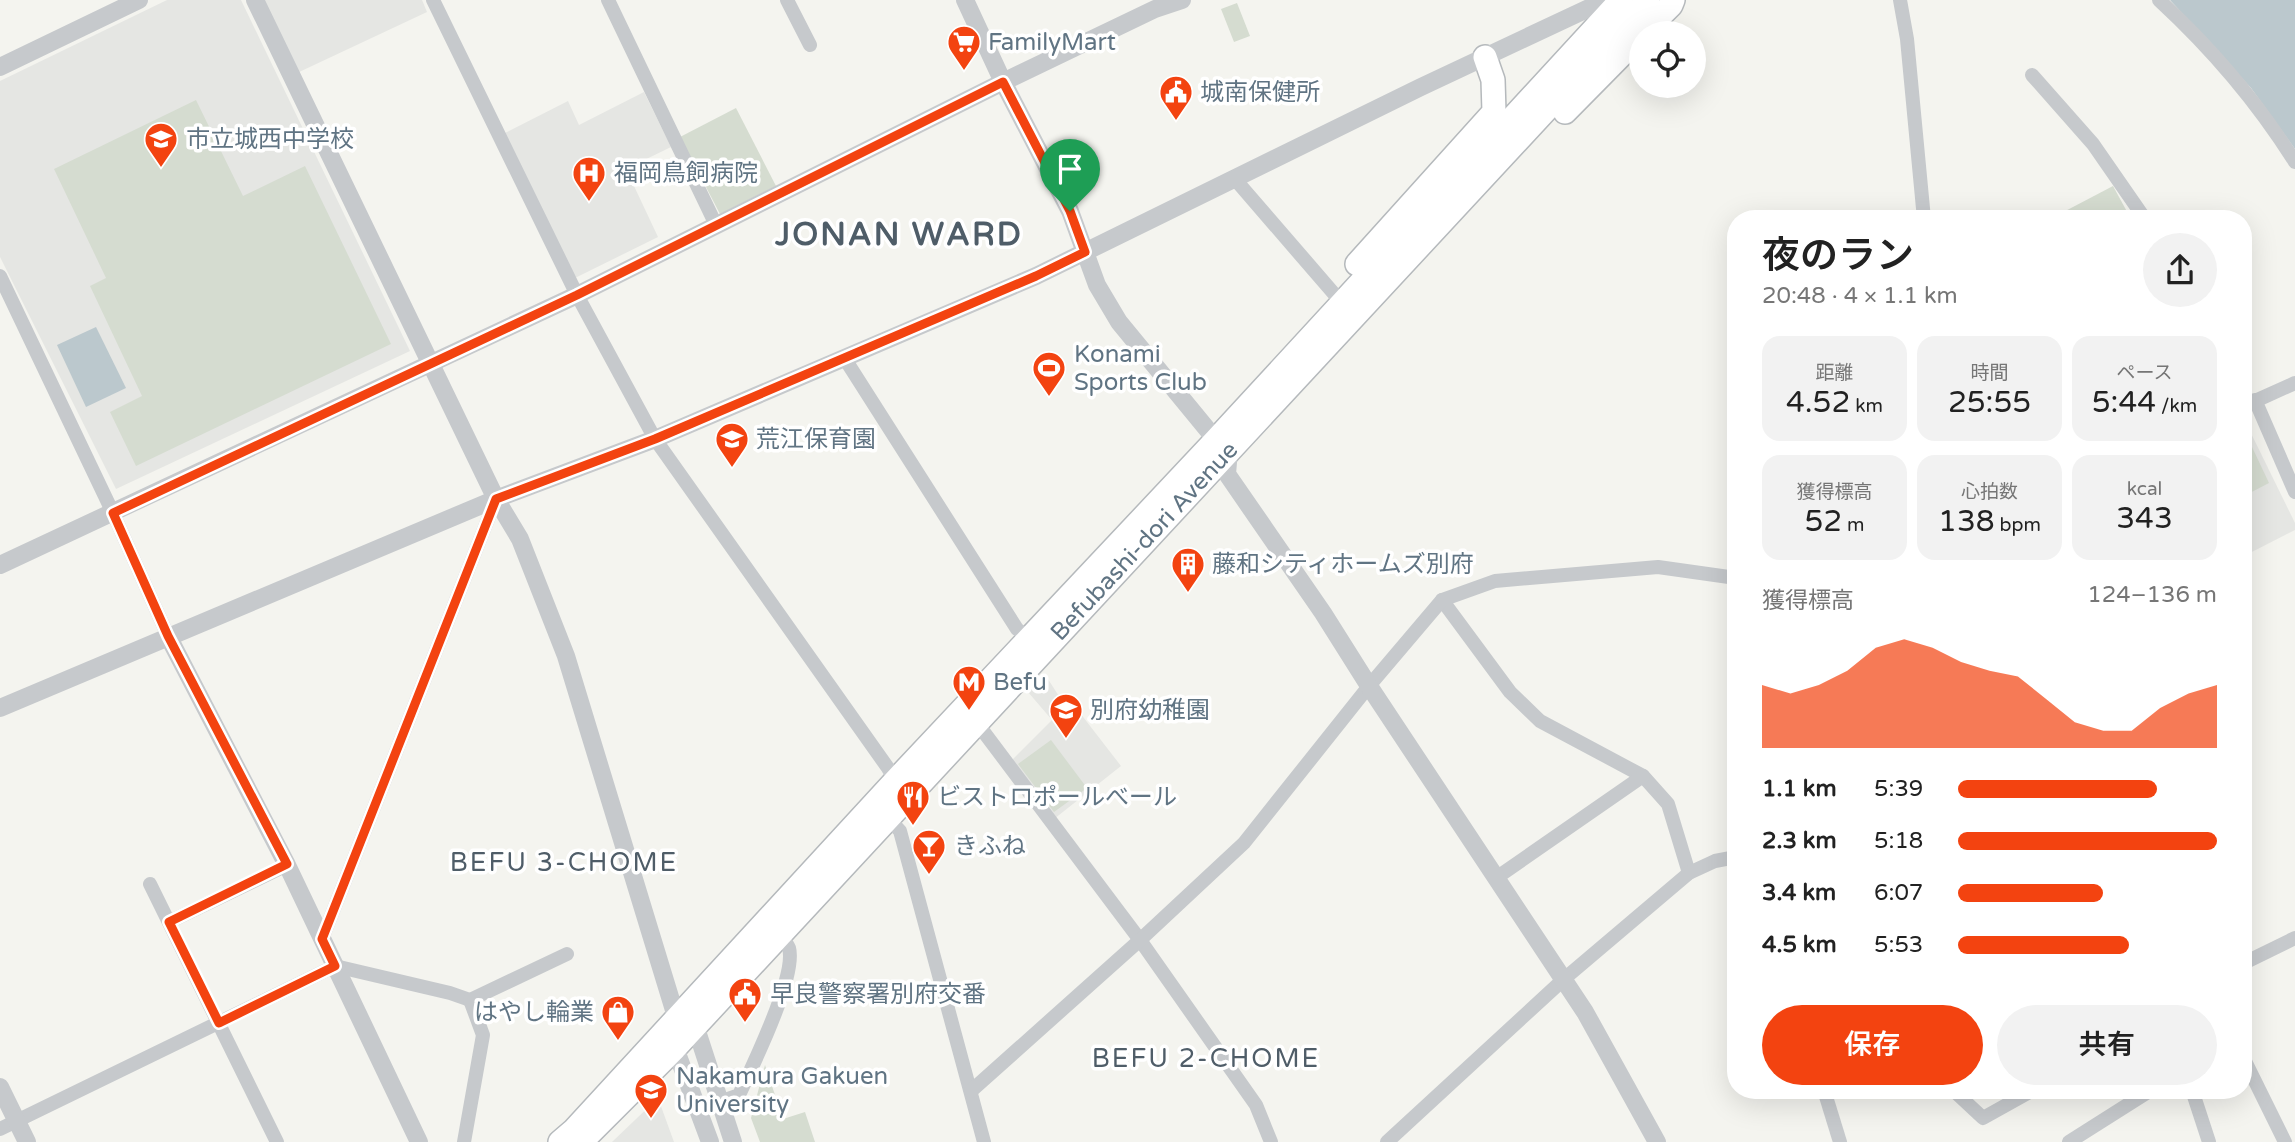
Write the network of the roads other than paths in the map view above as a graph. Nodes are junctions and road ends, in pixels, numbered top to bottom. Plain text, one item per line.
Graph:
1 (139, 0) edge
2 (255, 0) edge
3 (433, 0) edge
4 (608, 0) edge
5 (788, 0) edge
6 (965, 0) edge
7 (1182, 0) edge
8 (1606, 0) edge
9 (1621, 0) edge
10 (1648, 0) edge
11 (1673, 0) edge
12 (1899, 0) edge
13 (2160, 0) edge
14 (1655, 21) edge
15 (810, 45) dead end
16 (1629, 47) edge
17 (1485, 57) junction
18 (0, 67) edge
19 (2032, 75) dead end
20 (1003, 82) junction
21 (1488, 159) junction
22 (2295, 162) edge
23 (1234, 178) junction
24 (1923, 210) edge
25 (2139, 210) edge
26 (716, 225) junction
27 (1085, 252) junction
28 (1415, 253) junction
29 (0, 276) edge
30 (577, 295) junction
31 (1342, 303) junction
32 (845, 359) junction
33 (430, 362) junction
34 (2295, 383) edge
35 (2252, 402) edge
36 (2252, 409) edge
37 (655, 439) junction
38 (1222, 445) junction
39 (2295, 492) edge
40 (496, 499) junction
41 (113, 513) junction
42 (0, 565) edge
43 (1727, 577) edge
44 (1442, 600) junction
45 (168, 636) junction
46 (1030, 639) junction
47 (1369, 686) junction
48 (0, 708) edge
49 (977, 723) junction
50 (1643, 776) junction
51 (896, 780) junction
52 (888, 818) junction
53 (1727, 859) edge
54 (287, 864) junction
55 (1689, 873) junction
56 (1496, 878) junction
57 (150, 884) dead end
58 (169, 922) junction
59 (780, 934) junction
60 (2295, 938) edge
61 (322, 939) junction
62 (1139, 940) junction
63 (567, 954) dead end
64 (2252, 959) edge
65 (335, 966) junction
66 (1564, 979) junction
67 (470, 1000) junction
68 (686, 1022) junction
69 (219, 1023) junction
70 (675, 1048) junction
71 (2252, 1075) edge
72 (0, 1087) edge
73 (971, 1091) junction
74 (1827, 1099) edge
75 (1963, 1099) edge
76 (2017, 1099) edge
77 (2137, 1099) edge
78 (2195, 1099) edge
79 (719, 1102) junction
80 (8, 1125) edge
81 (27, 1142) edge
82 (277, 1142) edge
83 (419, 1142) edge
84 (464, 1142) edge
85 (560, 1142) edge
86 (581, 1142) edge
87 (710, 1142) edge
88 (733, 1142) edge
89 (984, 1142) edge
90 (1271, 1142) edge
91 (1387, 1142) edge
92 (1657, 1142) edge
93 (1840, 1142) edge
94 (2069, 1142) edge
95 (2209, 1142) edge
96 (2285, 1142) edge

1 - 18 street
2 - 33 street
3 - 30 street
4 - 26 street
5 - 15 street
6 - 20 street
7 - 20 street
8 - 17 street
9 - 21 highway, Befubashi-dori Avenue
10 - 21 highway, Befubashi-dori Avenue
11 - 14 highway
12 - 24 street
13 - 22 street
16 - 28 highway
17 - 23 street
17 - 31 highway
19 - 25 street
20 - 26 street
20 - 27 street
21 - 28 highway, Befubashi-dori Avenue
21 - 31 highway, Befubashi-dori Avenue
23 - 27 street
23 - 31 street
26 - 30 street
27 - 32 street
27 - 38 street
28 - 38 highway, Befubashi-dori Avenue
29 - 41 street
30 - 33 street
30 - 37 street
31 - 38 highway, Befubashi-dori Avenue
32 - 37 street
32 - 46 street
33 - 40 street
33 - 41 street
34 - 35 street
36 - 39 street
37 - 40 street
37 - 51 street
38 - 46 highway, Befubashi-dori Avenue
38 - 47 street
38 - 49 highway, Befubashi-dori Avenue
40 - 45 street
40 - 61 street
40 - 68 street
41 - 42 street
41 - 45 street
43 - 44 street
44 - 47 street
44 - 50 street
45 - 48 street
45 - 54 street
46 - 51 highway, Befubashi-dori Avenue
47 - 56 street
47 - 62 street
49 - 52 highway, Befubashi-dori Avenue
49 - 62 street
50 - 55 street
50 - 56 street
51 - 52 street
51 - 68 highway, Befubashi-dori Avenue
52 - 59 highway, Befubashi-dori Avenue
52 - 73 street
53 - 55 street
54 - 58 street
54 - 61 street
55 - 66 street
56 - 66 street
57 - 58 street
58 - 69 street
59 - 68 highway, Befubashi-dori Avenue
59 - 79 street
60 - 64 street
61 - 65 street
62 - 73 street
62 - 90 street
63 - 67 street
65 - 67 street
65 - 69 street
65 - 83 street
66 - 91 street
66 - 92 street
67 - 84 street
68 - 70 highway, Befubashi-dori Avenue
68 - 79 street
68 - 85 highway, Befubashi-dori Avenue
69 - 80 street
69 - 82 street
70 - 86 highway, Befubashi-dori Avenue
70 - 87 street
71 - 96 street
72 - 80 street
73 - 89 street
74 - 93 street
75 - 76 street
77 - 94 street
78 - 95 street
79 - 88 street
80 - 81 street

